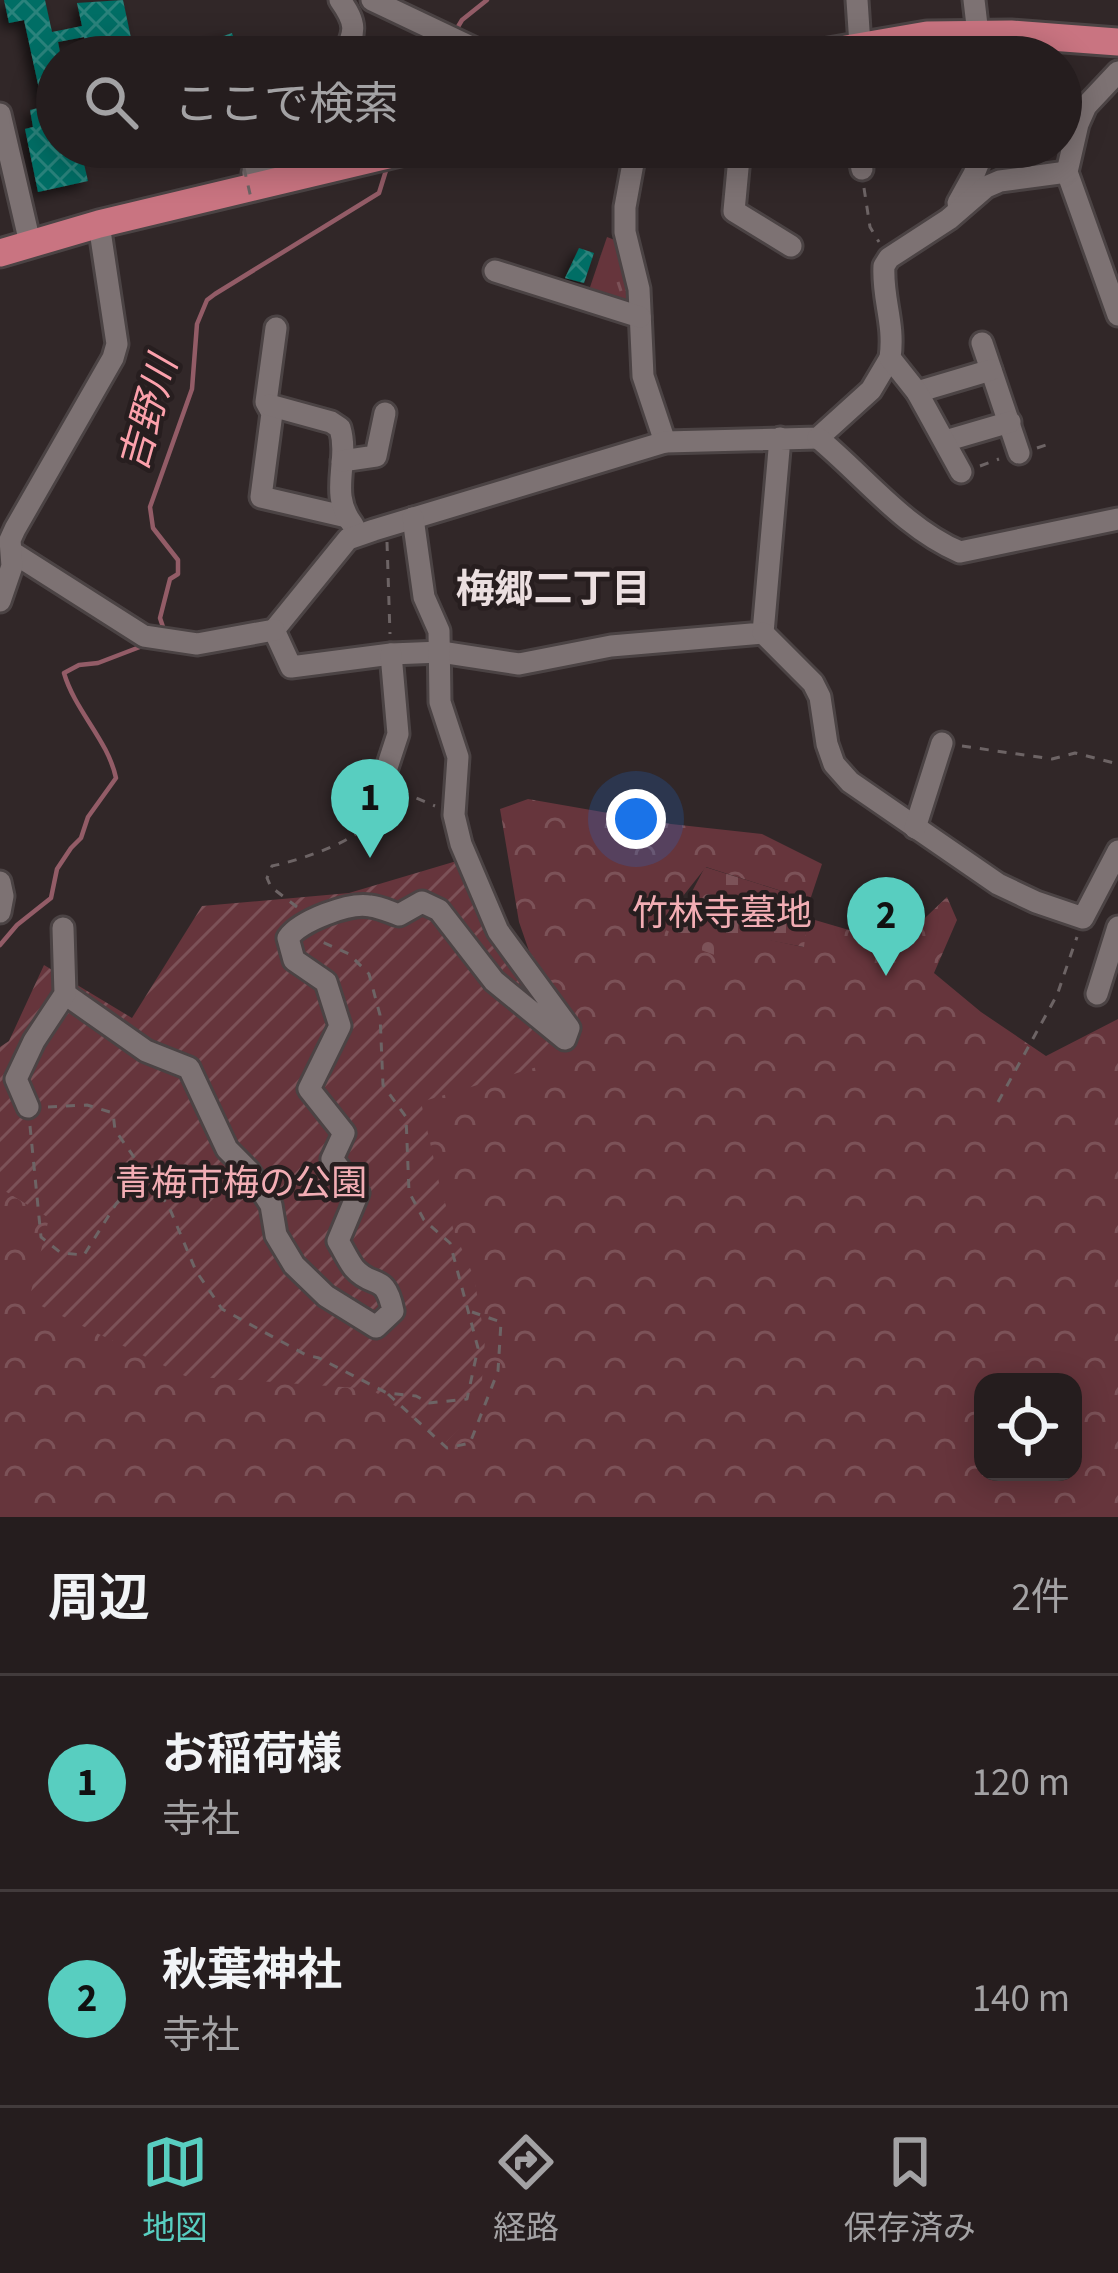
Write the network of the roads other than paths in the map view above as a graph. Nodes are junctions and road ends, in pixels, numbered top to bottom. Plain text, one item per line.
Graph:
1 (340, 0) edge
2 (372, 0) edge
3 (857, 0) edge
4 (974, 0) edge
5 (354, 36) edge
6 (446, 36) edge
7 (851, 36) edge
8 (973, 36) edge
9 (1118, 42) edge
10 (1082, 44) edge
11 (1118, 72) edge
12 (0, 114) edge
13 (1082, 115) edge
14 (6, 162) edge
15 (260, 168) edge
16 (325, 168) edge
17 (632, 168) edge
18 (738, 168) edge
19 (976, 168) edge
20 (1068, 168) edge
21 (1067, 172) junction
22 (251, 184) junction
23 (949, 219) junction
24 (99, 224) junction
25 (30, 243) junction
26 (790, 245) dead end
27 (0, 253) edge
28 (495, 271) dead end
29 (1118, 316) edge
30 (640, 317) junction
31 (276, 328) dead end
32 (982, 343) dead end
33 (890, 358) junction
34 (992, 370) junction
35 (917, 392) junction
36 (269, 405) junction
37 (385, 413) dead end
38 (1010, 422) junction
39 (780, 438) junction
40 (818, 438) junction
41 (945, 441) junction
42 (665, 442) junction
43 (1019, 453) dead end
44 (342, 461) junction
45 (961, 472) dead end
46 (413, 518) junction
47 (1118, 519) edge
48 (354, 526) junction
49 (8, 543) edge
50 (0, 601) edge
51 (274, 630) junction
52 (763, 633) junction
53 (441, 652) junction
54 (391, 654) junction
55 (942, 743) road end
56 (382, 783) dead end
57 (915, 829) junction
58 (1118, 851) edge
59 (0, 882) edge
60 (0, 912) edge
61 (1086, 913) junction
62 (1118, 918) edge
63 (1118, 927) edge
64 (63, 928) dead end
65 (65, 994) junction
66 (1097, 994) dead end
67 (8, 1076) edge
68 (28, 1107) dead end

1 - 5 street
2 - 6 street
3 - 7 street
4 - 8 street
9 - 10 main road
11 - 13 street
12 - 14 street
14 - 25 street
15 - 22 street
16 - 22 main road
17 - 30 street
18 - 26 street
19 - 23 street
20 - 21 street
21 - 23 street
21 - 29 street
22 - 24 main road
23 - 33 street
24 - 25 main road
24 - 49 street
25 - 27 main road
28 - 30 street
30 - 42 street
31 - 36 street
32 - 34 street
33 - 35 street
33 - 40 street
34 - 35 street
34 - 38 street
35 - 41 street
36 - 44 street
36 - 48 street
37 - 44 street
38 - 41 street
38 - 43 street
39 - 40 street
39 - 42 street
39 - 52 street
40 - 47 street
41 - 45 street
42 - 46 street
44 - 48 street
46 - 48 street
46 - 53 street
48 - 51 street
49 - 50 street
49 - 51 street
51 - 54 street
52 - 53 street
52 - 57 street
53 - 54 street
53 - 65 street
54 - 56 street
55 - 57 street
57 - 61 street
58 - 61 street
59 - 60 street
61 - 62 street
63 - 66 street
64 - 65 street
65 - 67 street
67 - 68 street

